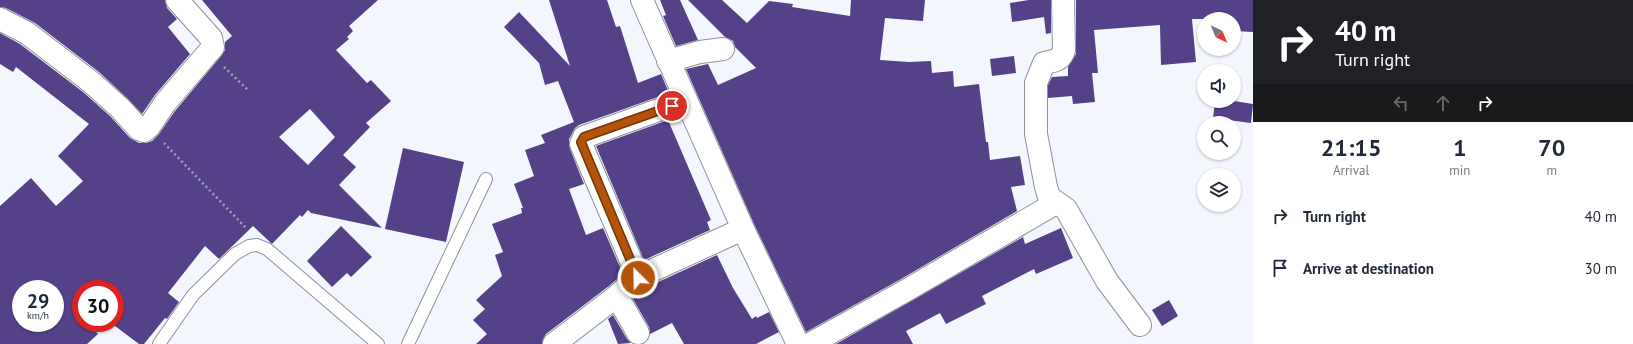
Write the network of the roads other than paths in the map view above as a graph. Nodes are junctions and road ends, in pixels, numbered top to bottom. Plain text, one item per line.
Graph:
1 (177, 0) edge
2 (642, 0) edge
3 (1063, 0) edge
4 (0, 19) edge
5 (723, 49) dead end
6 (668, 61) junction
7 (686, 100) junction
8 (486, 179) dead end
9 (1056, 202) junction
10 (743, 229) junction
11 (638, 278) junction
12 (617, 296) junction
13 (1140, 325) dead end
14 (638, 333) dead end
15 (159, 344) edge
16 (378, 344) edge
17 (408, 344) edge
18 (554, 344) edge
19 (798, 344) edge
20 (810, 344) edge

1 - 4 street
2 - 6 street
3 - 9 street
5 - 6 street
6 - 7 street
7 - 10 street
7 - 11 street
8 - 17 lane
9 - 13 street
9 - 20 street
10 - 11 street
10 - 19 street
11 - 12 street
12 - 14 street
12 - 18 street
15 - 16 lane

